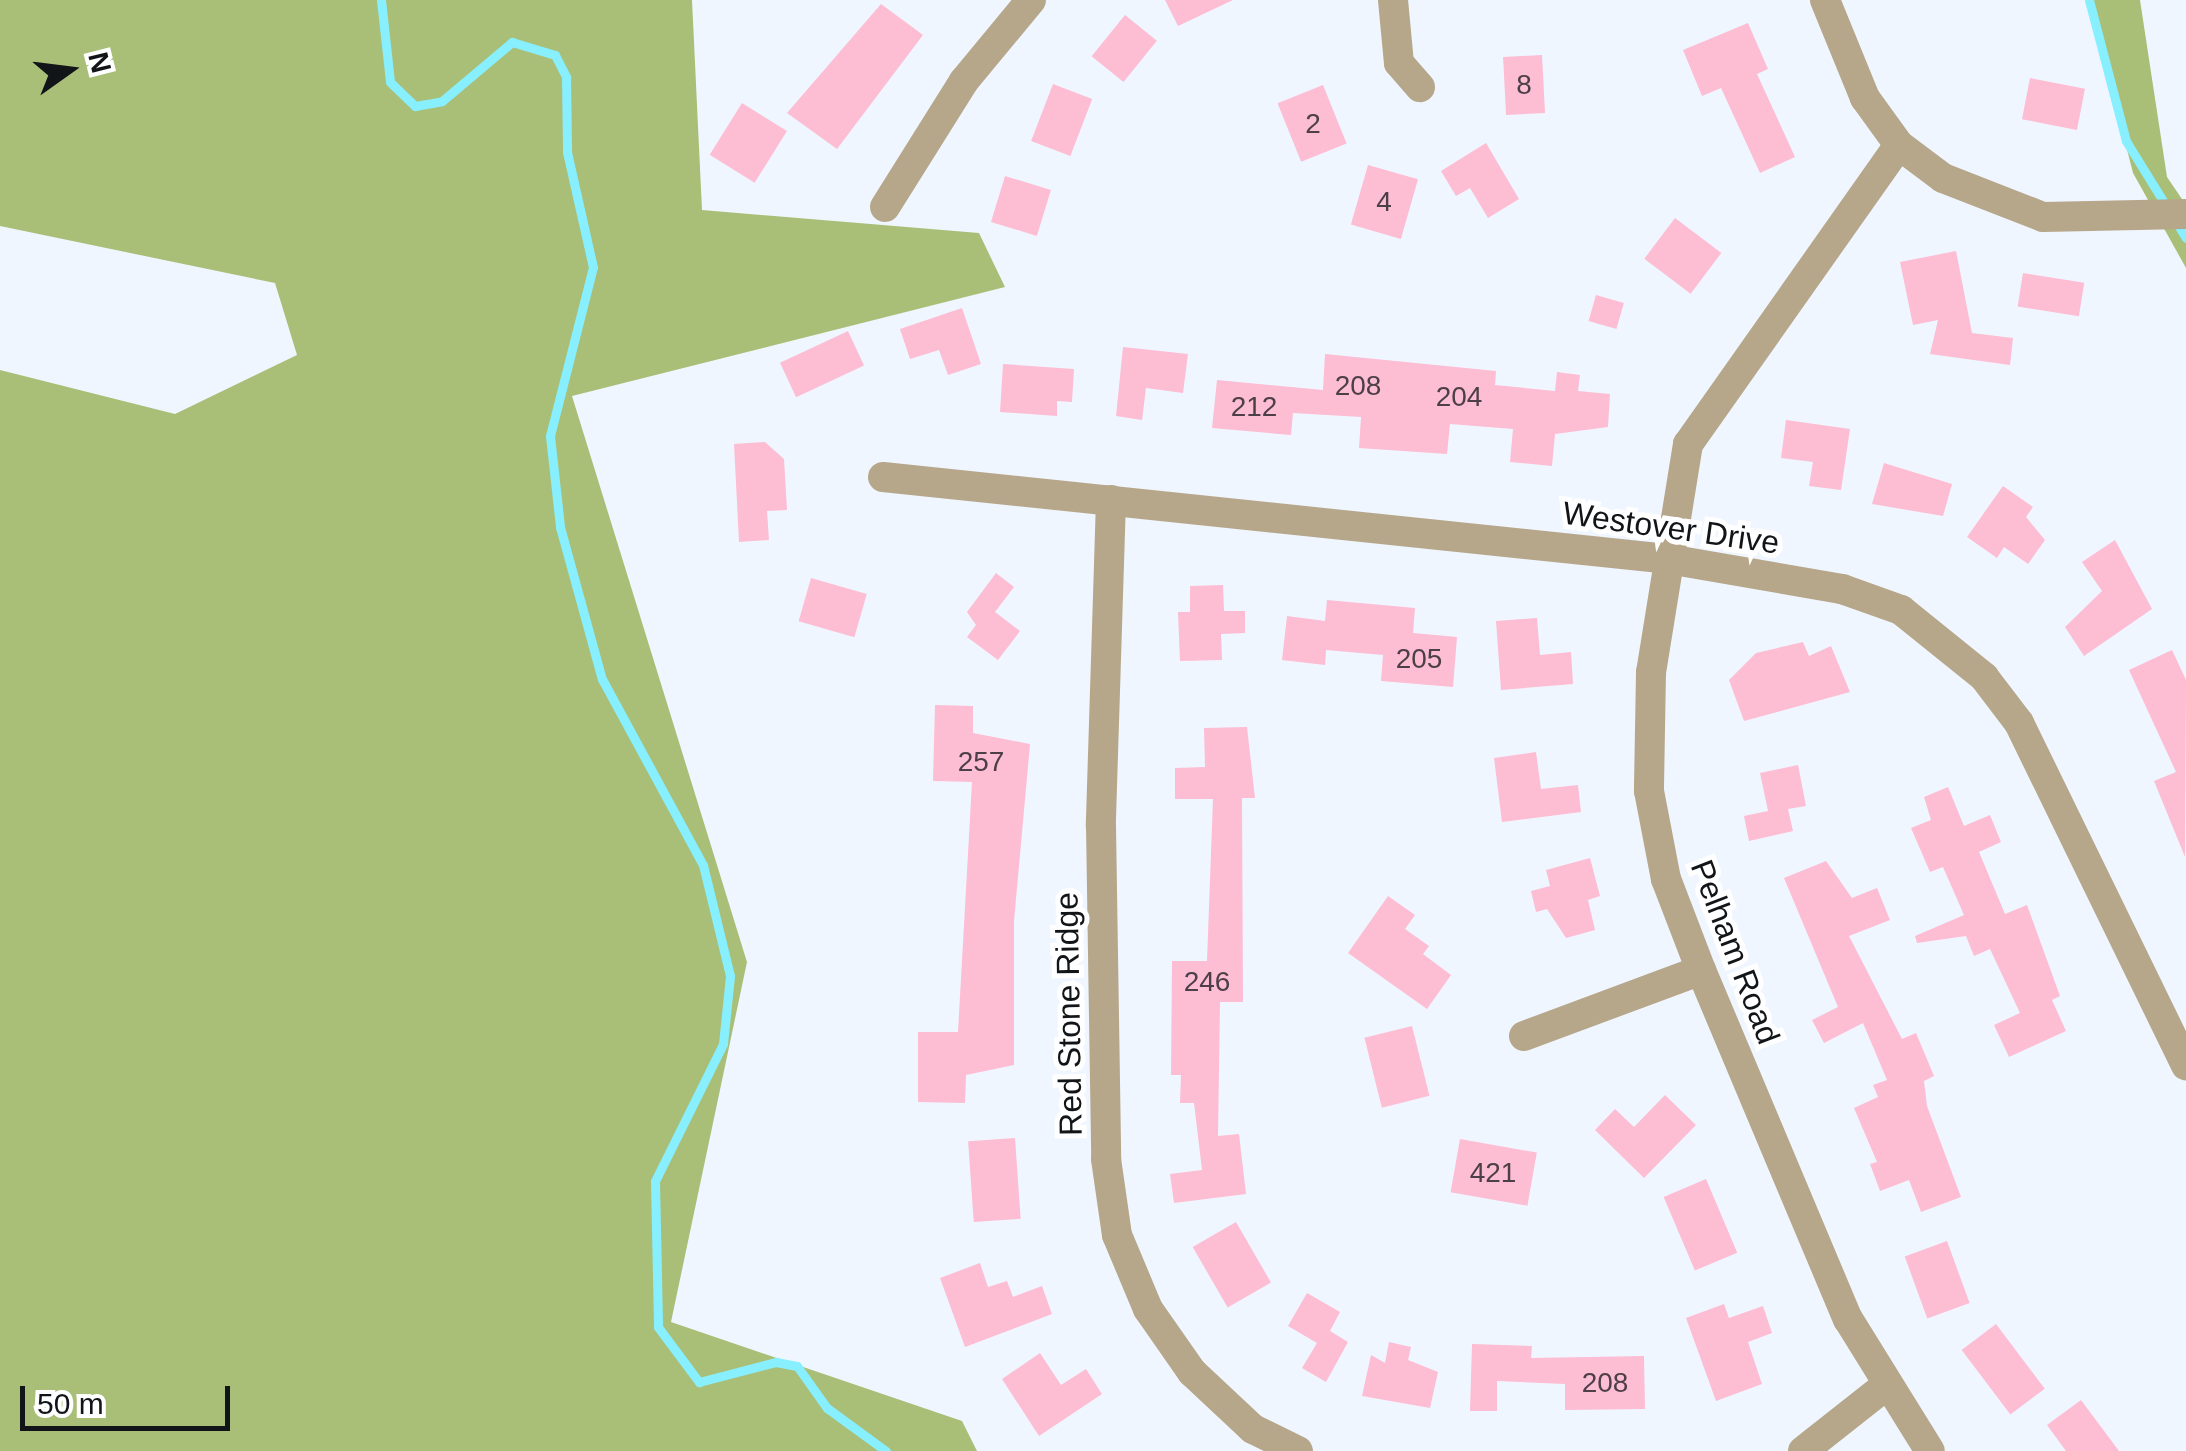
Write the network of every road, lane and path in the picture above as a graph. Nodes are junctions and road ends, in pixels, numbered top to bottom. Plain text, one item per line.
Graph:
1 (1032, 0) edge
2 (1393, 0) edge
3 (1825, 0) edge
4 (1420, 87) dead end
5 (1898, 145) junction
6 (885, 207) dead end
7 (2186, 214) edge
8 (883, 477) dead end
9 (1111, 500) junction
10 (1668, 560) junction
11 (1701, 970) junction
12 (1524, 1036) dead end
13 (2186, 1066) edge
14 (1884, 1387) junction
15 (1298, 1451) edge
16 (1803, 1451) edge
17 (1930, 1451) edge

1 - 6 street
2 - 4 street
3 - 5 street
5 - 7 street
5 - 10 street, Pelham Road
8 - 9 street, Westover Drive
9 - 10 street, Westover Drive
9 - 15 street, Red Stone Ridge
10 - 11 street, Pelham Road
10 - 13 street, Westover Drive
11 - 12 street
11 - 14 street, Pelham Road
14 - 16 street
14 - 17 street, Pelham Road

